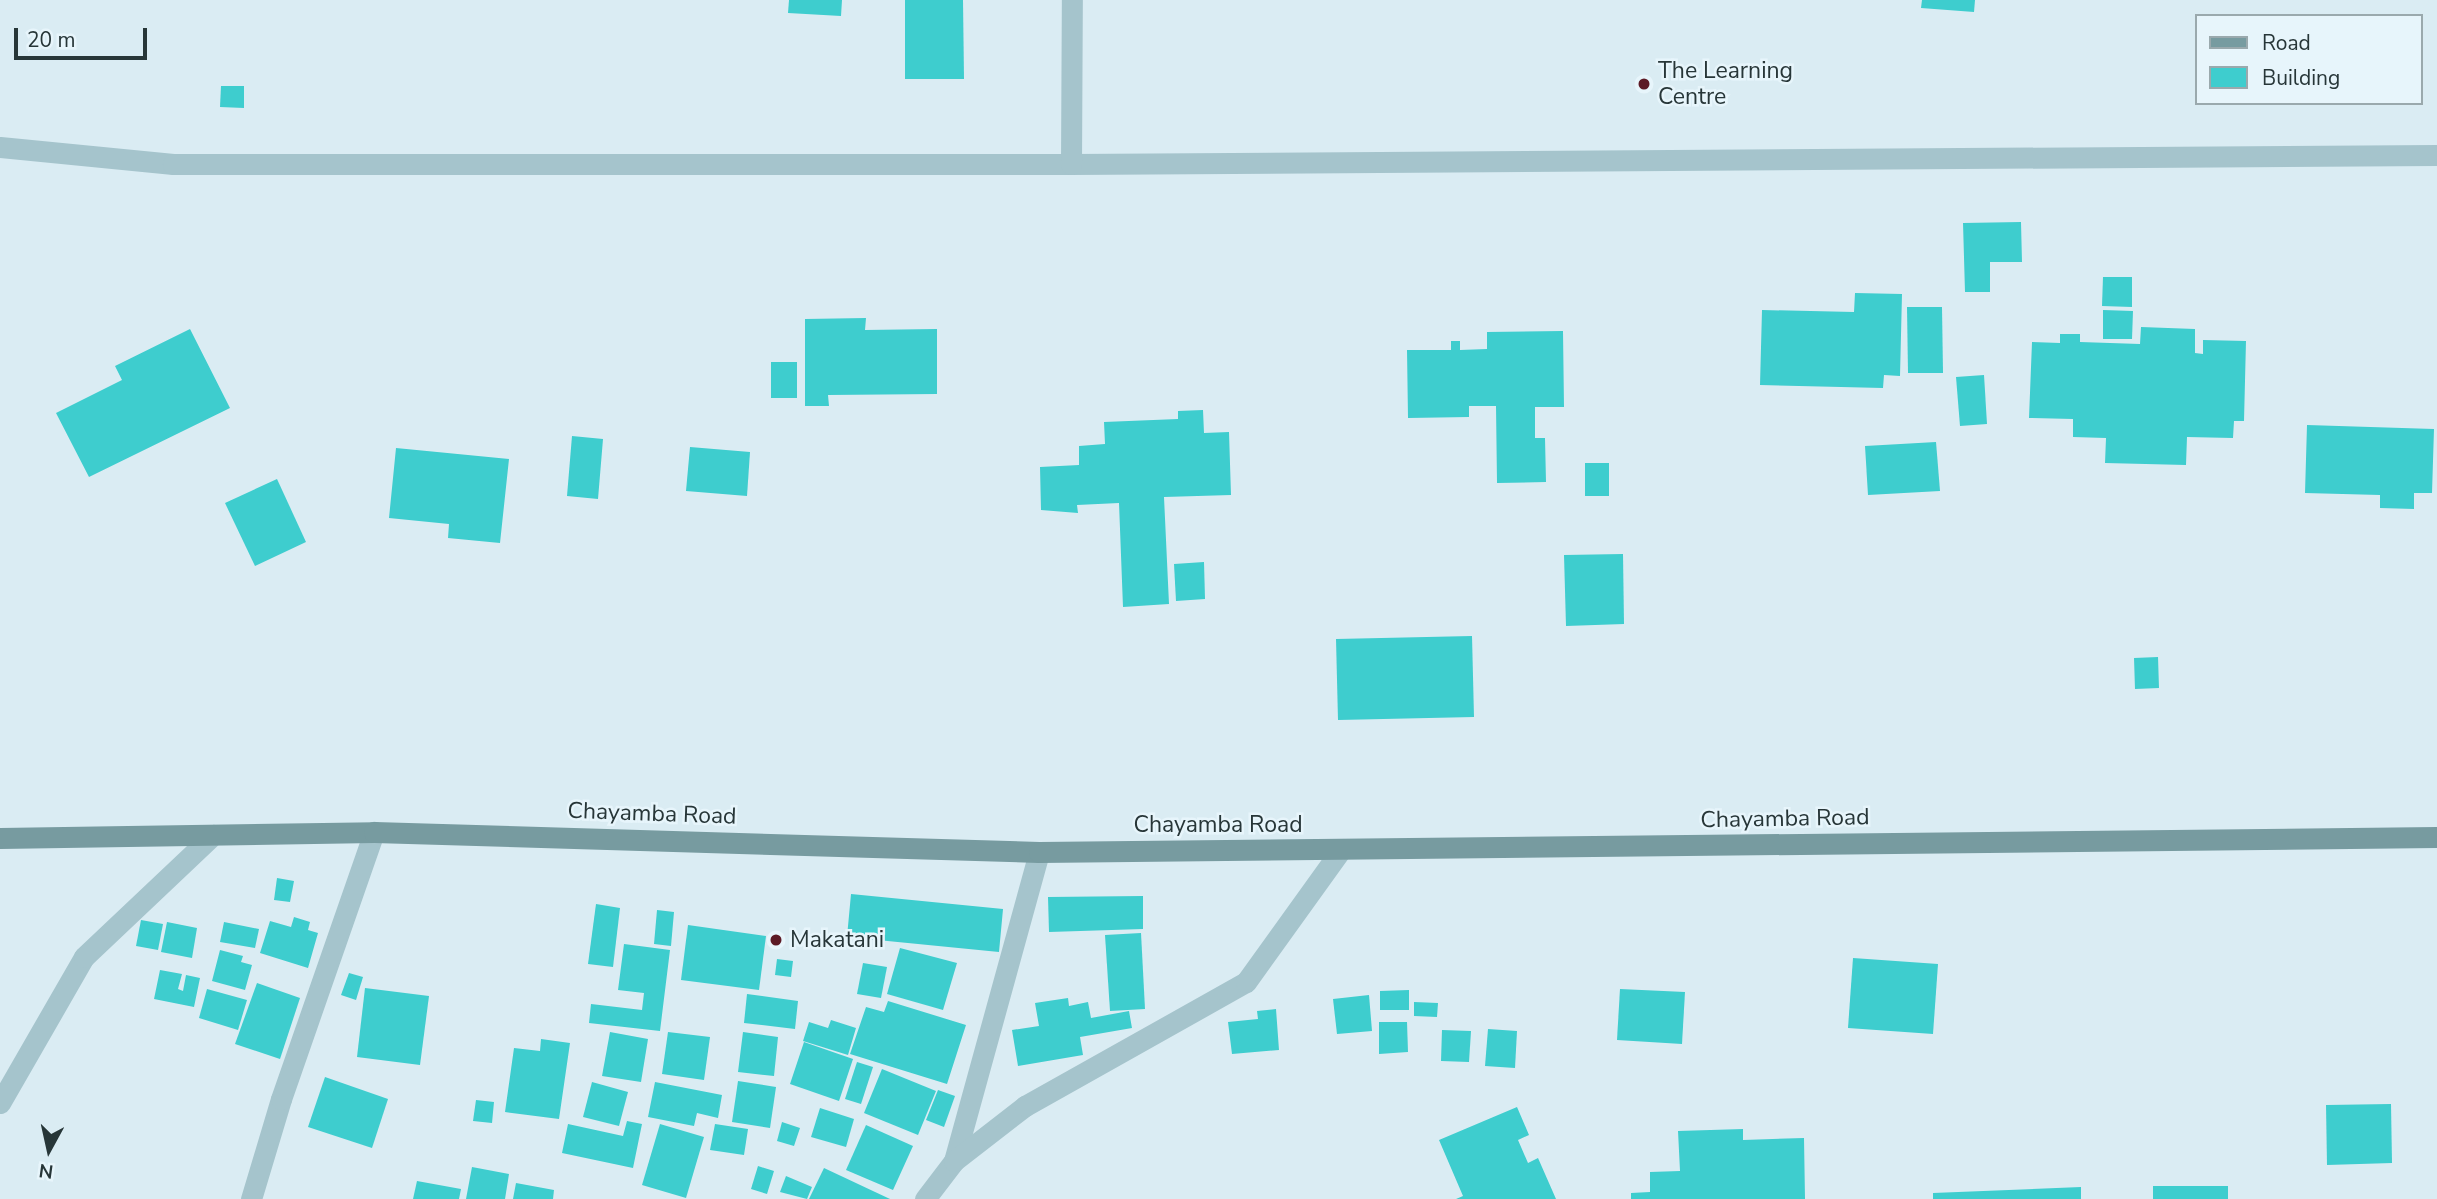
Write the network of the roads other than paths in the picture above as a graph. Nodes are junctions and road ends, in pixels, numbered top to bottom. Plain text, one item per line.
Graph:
1 (1072, 0) edge
2 (0, 147) edge
3 (2437, 155) edge
4 (1071, 164) junction
5 (374, 832) junction
6 (213, 835) junction
7 (2437, 837) edge
8 (0, 838) edge
9 (1341, 850) junction
10 (1040, 852) junction
11 (0, 1103) edge
12 (954, 1161) junction
13 (251, 1199) edge
14 (925, 1199) edge

1 - 4 street
2 - 4 street
3 - 4 street
5 - 6 street, Chayamba Road
5 - 10 street, Chayamba Road
5 - 13 street
6 - 8 street, Chayamba Road
6 - 11 street
7 - 9 street, Chayamba Road
9 - 10 street, Chayamba Road
9 - 12 street
10 - 12 street
12 - 14 street

